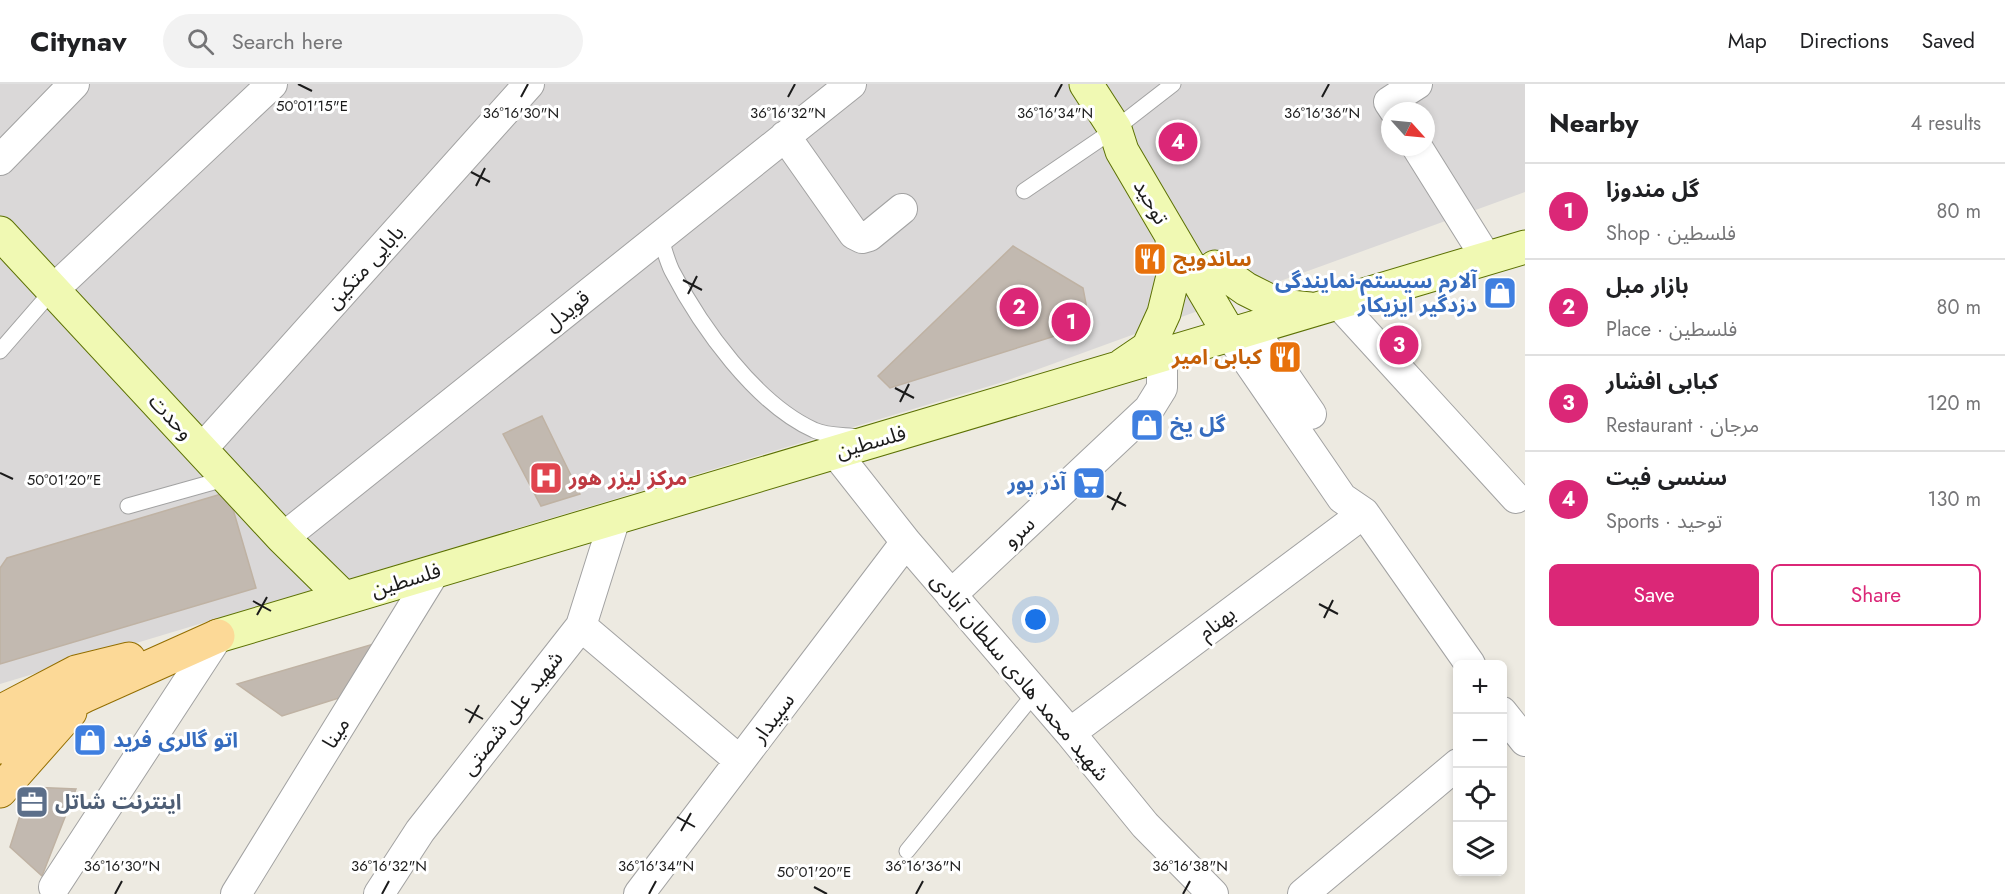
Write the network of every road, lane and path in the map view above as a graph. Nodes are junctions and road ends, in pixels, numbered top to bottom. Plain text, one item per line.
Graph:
1 (74, 84) edge
2 (272, 84) edge
3 (529, 84) edge
4 (851, 84) edge
5 (1086, 84) edge
6 (1173, 84) edge
7 (1416, 84) edge
8 (1396, 102) edge
9 (1115, 129) junction
10 (785, 136) junction
11 (1423, 156) edge
12 (0, 160) edge
13 (1024, 190) dead end
14 (902, 209) dead end
15 (0, 233) edge
16 (660, 237) junction
17 (1172, 237) junction
18 (1525, 247) edge
19 (1487, 258) junction
20 (1215, 267) junction
21 (53, 290) junction
22 (1327, 306) junction
23 (1241, 332) junction
24 (0, 351) edge
25 (1162, 355) junction
26 (1120, 368) junction
27 (880, 439) junction
28 (201, 450) junction
29 (835, 452) junction
30 (228, 478) junction
31 (1516, 498) dead end
32 (128, 506) dead end
33 (1364, 513) junction
34 (615, 518) junction
35 (283, 538) junction
36 (906, 542) junction
37 (435, 571) junction
38 (951, 595) junction
39 (344, 598) junction
40 (581, 626) junction
41 (218, 636) junction
42 (1467, 660) edge
43 (80, 684) junction
44 (1035, 693) junction
45 (0, 695) edge
46 (0, 712) edge
47 (1070, 733) junction
48 (0, 747) edge
49 (740, 760) junction
50 (1453, 768) edge
51 (0, 791) edge
52 (907, 850) dead end
53 (54, 886) dead end
54 (237, 894) edge
55 (379, 894) edge
56 (639, 894) edge
57 (1213, 894) edge
58 (1303, 894) edge

1 - 12 street
2 - 21 street
3 - 28 street, بابایی متکین
4 - 10 street, قویدل
5 - 9 main road, توحید
6 - 9 lane
7 - 8 street
9 - 13 lane
9 - 17 main road, توحید
9 - 20 main road, توحید
10 - 14 street
10 - 16 street, قویدل
11 - 19 street
15 - 21 main road, وحدت
16 - 27 lane
16 - 35 street, قویدل
17 - 23 main road, توحید
17 - 26 main road
18 - 19 main road, فلسطین
19 - 22 main road, فلسطین
20 - 22 main road
20 - 23 main road, توحید
21 - 24 lane
21 - 28 main road, وحدت
22 - 23 main road, فلسطین
22 - 31 street
23 - 25 main road, فلسطین
23 - 33 street
25 - 26 main road, فلسطین
25 - 38 street, سرو
26 - 27 main road, فلسطین
27 - 29 main road, فلسطین
28 - 30 main road, وحدت
29 - 34 main road, فلسطین
29 - 36 street, شهید محمد هادی سلطان آبادی
30 - 32 lane
30 - 35 main road, وحدت
33 - 42 street
33 - 47 street, بهنام
34 - 37 main road, فلسطین
34 - 40 street, شهید علی شصتی
35 - 39 main road, وحدت
36 - 38 street, شهید محمد هادی سلطان آبادی
36 - 49 street, سپیدار
37 - 39 main road, فلسطین
37 - 54 street, مینا
38 - 44 street, شهید محمد هادی سلطان آبادی
39 - 41 main road, فلسطین
40 - 49 street
40 - 55 street, شهید علی شصتی
41 - 43 main road
41 - 53 street
43 - 45 main road
43 - 46 main road
43 - 48 main road
43 - 51 main road
44 - 47 street, شهید محمد هادی سلطان آبادی
44 - 52 lane
47 - 57 street, شهید محمد هادی سلطان آبادی
49 - 56 street, سپیدار
50 - 58 street

